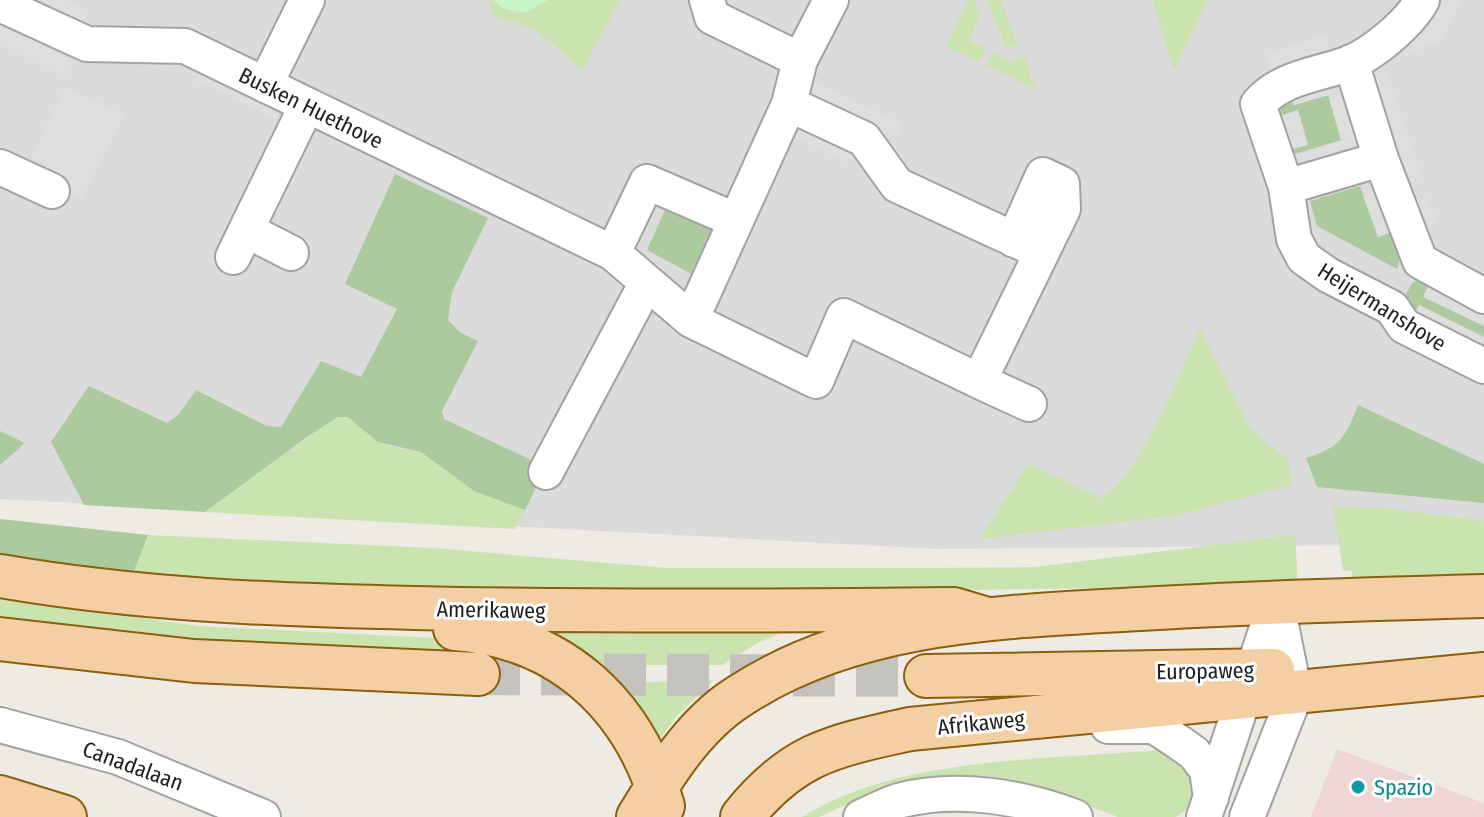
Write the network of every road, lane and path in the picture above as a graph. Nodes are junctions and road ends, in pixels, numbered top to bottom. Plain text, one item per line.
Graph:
1 (307, 0) edge
2 (707, 0) edge
3 (831, 0) edge
4 (1422, 0) edge
5 (0, 4) edge
6 (800, 60) junction
7 (1351, 62) junction
8 (265, 85) junction
9 (789, 104) junction
10 (307, 105) junction
11 (1381, 159) junction
12 (0, 167) edge
13 (1286, 187) junction
14 (52, 191) dead end
15 (735, 220) junction
16 (291, 253) dead end
17 (613, 253) junction
18 (1420, 261) junction
19 (646, 284) junction
20 (1484, 296) edge
21 (1392, 308) junction
22 (691, 320) junction
23 (1484, 366) edge
24 (979, 381) junction
25 (1029, 404) dead end
26 (546, 472) dead end
27 (0, 576) edge
28 (1484, 596) edge
29 (1276, 601) junction
30 (224, 604) junction
31 (984, 618) junction
32 (0, 639) edge
33 (1484, 666) edge
34 (478, 674) tunnel mouth
35 (1484, 674) edge
36 (926, 676) tunnel mouth
37 (1272, 683) junction
38 (1081, 712) junction
39 (0, 725) edge
40 (0, 797) edge
41 (654, 807) edge
42 (1208, 807) edge
43 (1031, 813) edge
44 (65, 817) edge
45 (263, 817) edge
46 (742, 817) edge
47 (861, 817) edge
48 (1075, 817) edge
49 (1247, 817) edge

1 - 8 street
2 - 6 street
3 - 6 street
4 - 7 street, Heijermanshove
5 - 8 street, Busken Huethove
6 - 9 street
7 - 11 street
7 - 13 street, Heijermanshove
8 - 10 street, Busken Huethove
9 - 15 street
9 - 24 street
10 - 16 street
10 - 17 street, Busken Huethove
11 - 13 street
11 - 18 street
12 - 14 street
13 - 21 street, Heijermanshove
15 - 17 street
15 - 22 street
17 - 19 street, Busken Huethove
18 - 20 street
18 - 21 street
19 - 22 street, Busken Huethove
19 - 26 street
21 - 23 street, Heijermanshove
22 - 24 street, Busken Huethove
24 - 25 street
27 - 30 main road, Amerikaweg
28 - 29 main road
29 - 31 main road
29 - 37 street
30 - 31 main road, Amerikaweg
30 - 41 main road
31 - 41 main road
32 - 34 main road
33 - 37 main road, Europaweg
35 - 37 main road, Europaweg
36 - 37 main road, Europaweg
37 - 38 main road, Afrikaweg
37 - 42 street
37 - 49 street
38 - 42 street
38 - 46 main road, Afrikaweg
39 - 45 street, Canadalaan
40 - 44 main road
43 - 47 street
43 - 48 street

